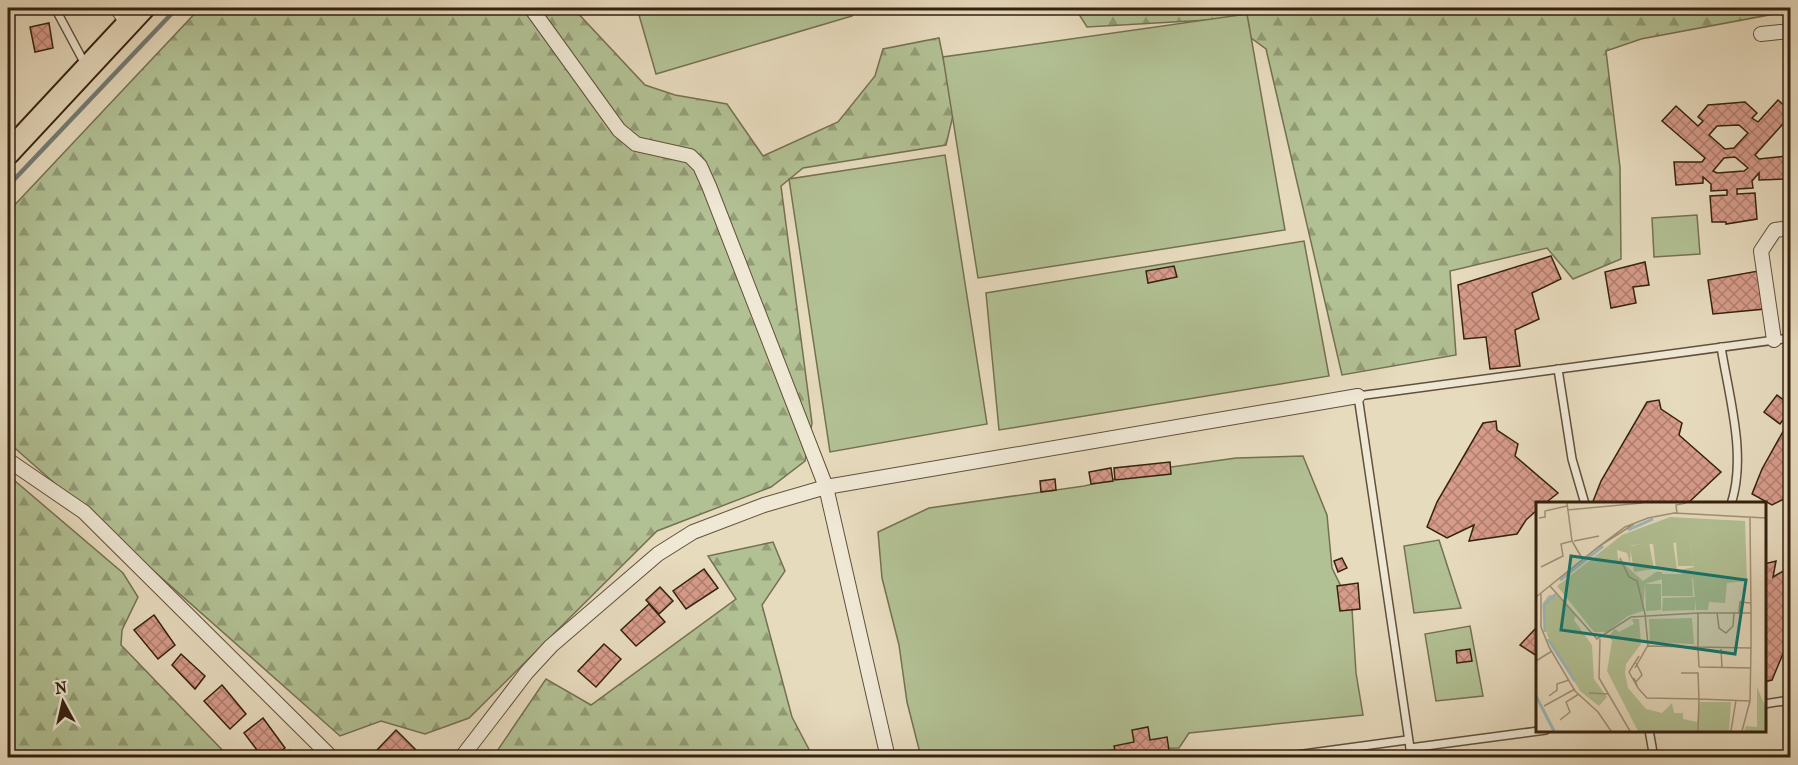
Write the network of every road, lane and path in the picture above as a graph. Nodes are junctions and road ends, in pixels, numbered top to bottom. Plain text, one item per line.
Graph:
1 (55, 8) edge
2 (143, 8) edge
3 (531, 8) edge
4 (122, 16) edge
5 (1791, 31) edge
6 (1761, 34) dead end
7 (88, 69) junction
8 (8, 153) edge
9 (1791, 228) edge
10 (1791, 338) edge
11 (1774, 340) junction
12 (1721, 347) junction
13 (1557, 369) junction
14 (1358, 396) junction
15 (8, 460) edge
16 (826, 488) junction
17 (1584, 502) edge
18 (1732, 502) edge
19 (1791, 700) edge
20 (1765, 704) edge
21 (1536, 731) edge
22 (1649, 732) edge
23 (1409, 744) junction
24 (332, 758) edge
25 (461, 758) edge
26 (888, 758) edge
27 (1274, 758) edge
28 (1412, 758) edge
29 (1654, 758) edge

1 - 7 lane
2 - 4 main road
3 - 16 street
4 - 7 main road
5 - 6 street
7 - 8 main road
9 - 11 street
10 - 11 lane
11 - 12 lane
12 - 13 lane
12 - 18 lane
13 - 14 lane
13 - 17 lane
14 - 16 street
14 - 23 lane
15 - 24 street
16 - 25 street
16 - 26 street
19 - 20 lane
21 - 23 lane
22 - 29 lane
23 - 27 lane
23 - 28 lane

